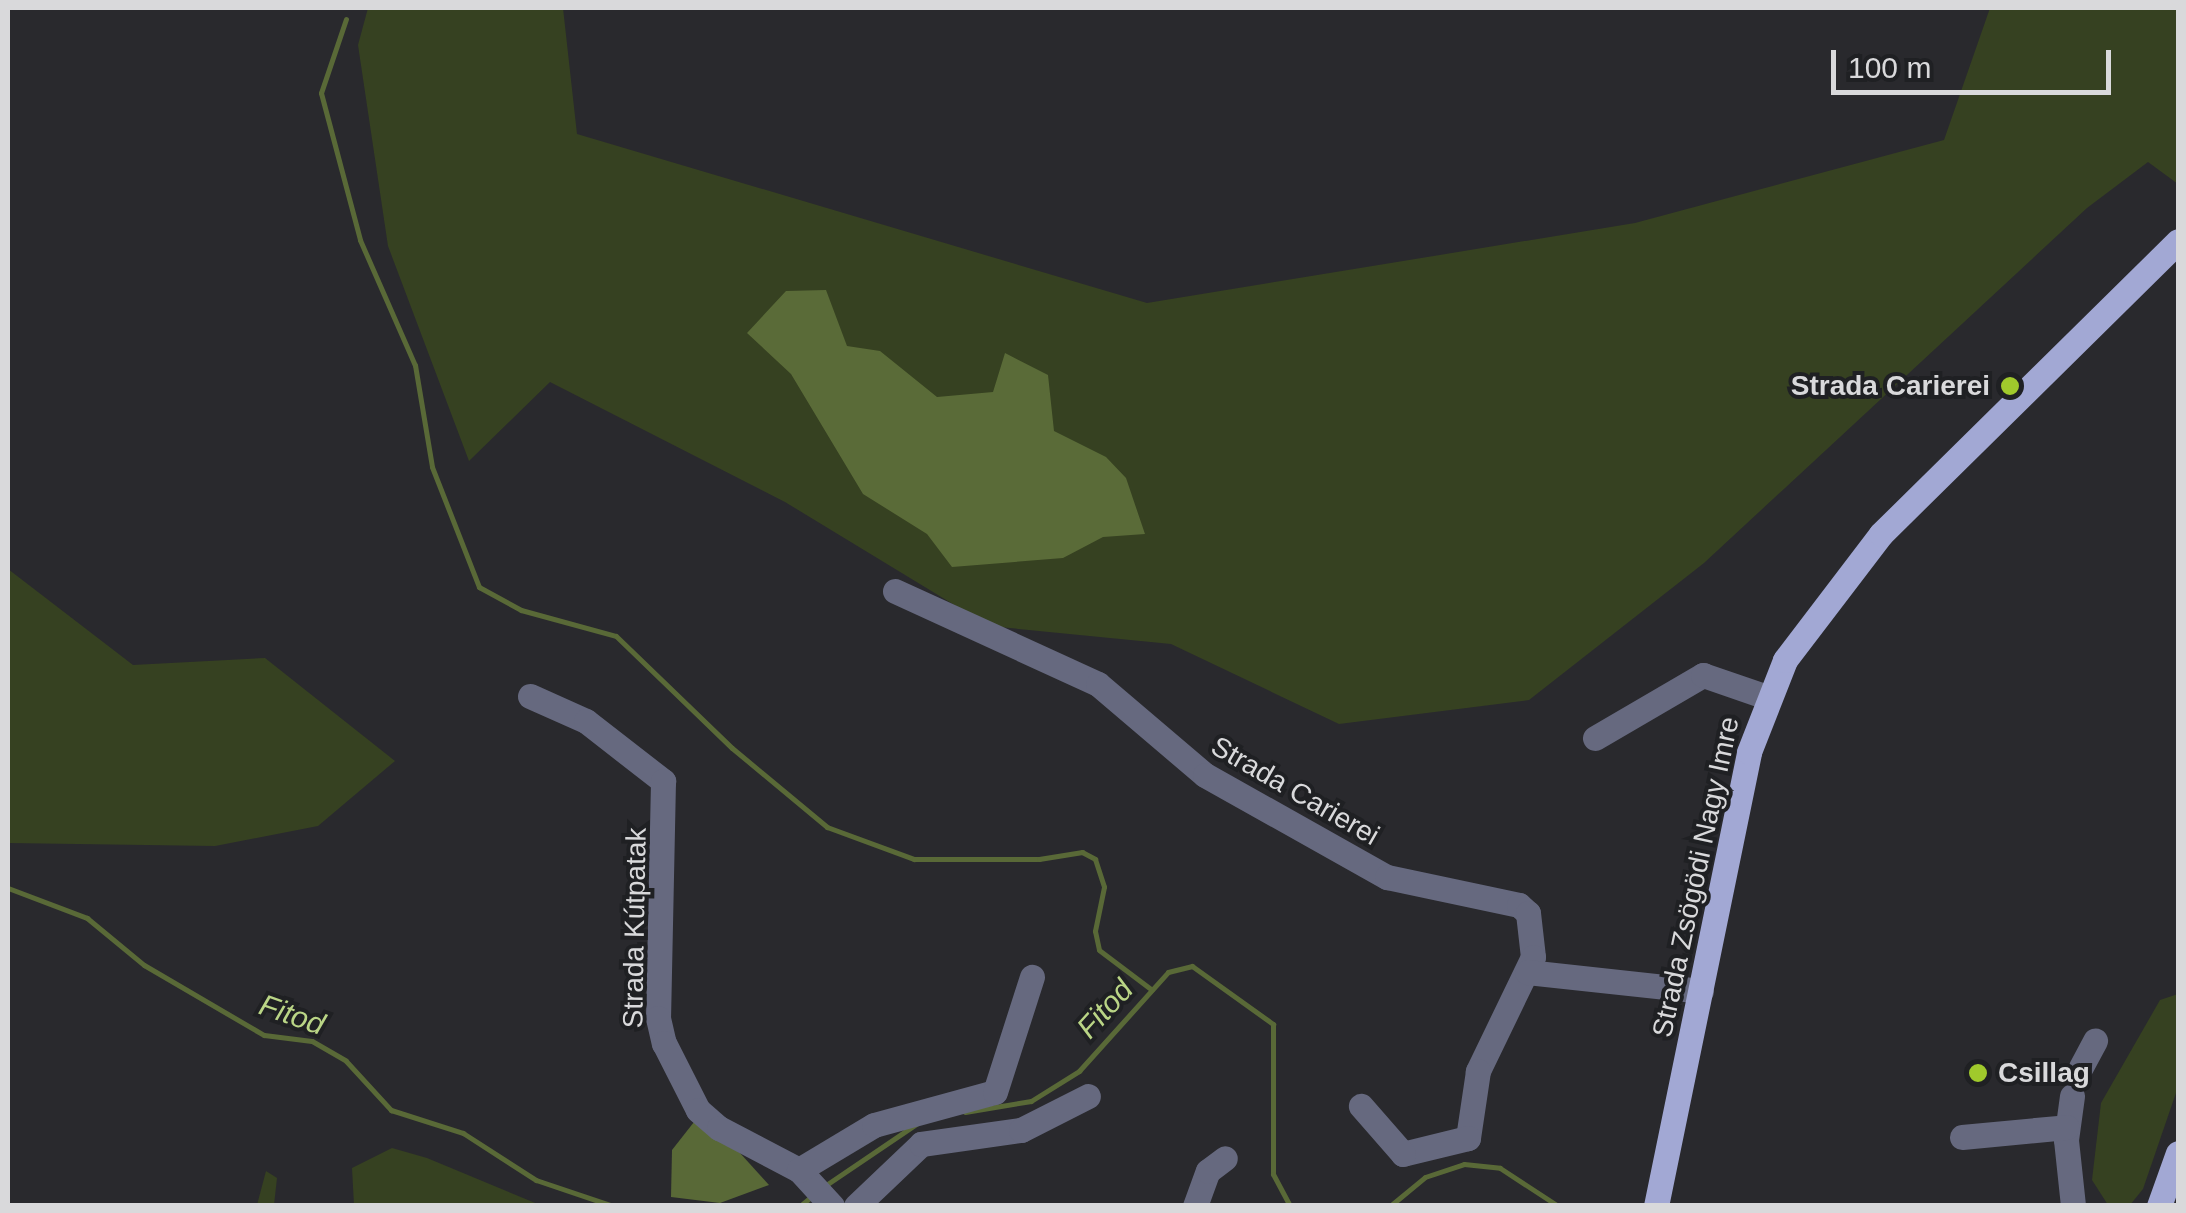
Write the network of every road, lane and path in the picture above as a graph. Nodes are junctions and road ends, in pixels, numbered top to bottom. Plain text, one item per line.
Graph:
1 (2178, 241) edge
2 (895, 591) dead end
3 (530, 696) dead end
4 (1767, 697) junction
5 (1595, 738) dead end
6 (1527, 972) junction
7 (1032, 976) dead end
8 (1701, 991) junction
9 (2095, 1041) dead end
10 (2081, 1067) dead end
11 (1088, 1096) dead end
12 (2072, 1096) dead end
13 (1361, 1106) dead end
14 (2067, 1128) junction
15 (1962, 1137) dead end
16 (2178, 1154) edge
17 (1225, 1158) dead end
18 (803, 1173) junction
19 (832, 1206) edge
20 (856, 1206) edge
21 (1195, 1206) edge
22 (1656, 1206) edge
23 (2073, 1206) edge
24 (2159, 1206) edge

1 - 4 main road, Strada Zsögödi Nagy Imre
2 - 6 street, Strada Carierei
3 - 18 street, Strada Kútpatak
4 - 5 street
4 - 8 main road, Strada Zsögödi Nagy Imre
6 - 8 street
6 - 13 street, Strada Carierei
7 - 18 street
8 - 22 main road, Strada Zsögödi Nagy Imre
9 - 10 street
11 - 20 street
12 - 14 street
14 - 15 street
14 - 23 street
16 - 24 main road
17 - 21 street
18 - 19 street, Strada Kútpatak

